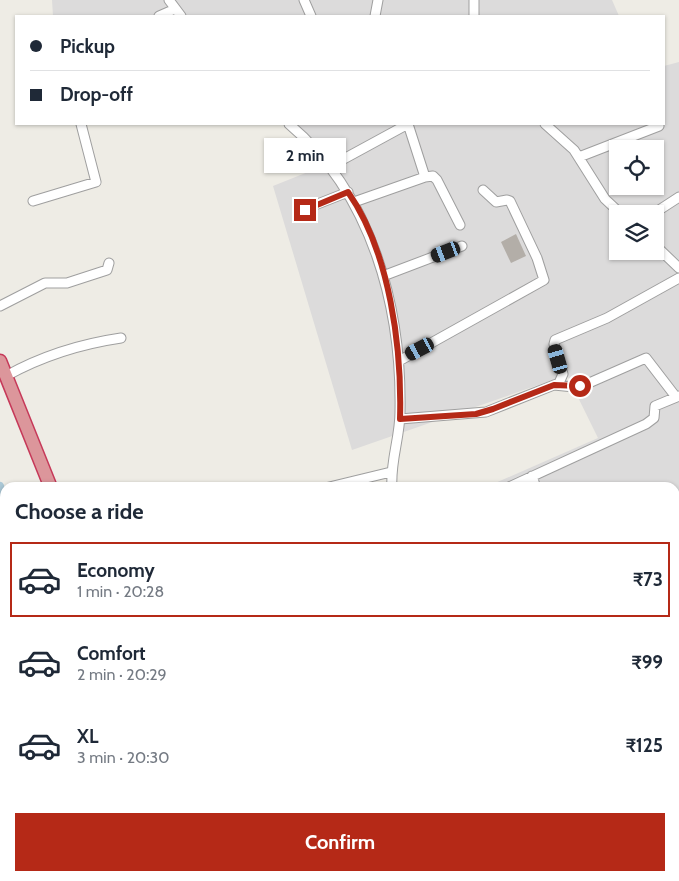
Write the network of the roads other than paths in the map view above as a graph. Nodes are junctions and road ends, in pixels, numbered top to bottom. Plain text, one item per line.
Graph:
1 (169, 0) edge
2 (304, 0) edge
3 (378, 0) edge
4 (474, 0) edge
5 (178, 12) edge
6 (164, 15) edge
7 (310, 15) edge
8 (375, 15) edge
9 (474, 15) edge
10 (81, 125) edge
11 (290, 125) edge
12 (406, 125) edge
13 (408, 125) edge
14 (545, 125) edge
15 (659, 126) dead end
16 (579, 157) junction
17 (329, 167) junction
18 (425, 177) junction
19 (483, 190) dead end
20 (348, 192) junction
21 (679, 197) edge
22 (33, 201) dead end
23 (354, 202) junction
24 (611, 205) edge
25 (664, 206) edge
26 (305, 210) dead end
27 (460, 225) dead end
28 (462, 246) dead end
29 (664, 254) edge
30 (109, 263) dead end
31 (679, 268) edge
32 (383, 276) junction
33 (679, 278) edge
34 (0, 306) edge
35 (121, 338) dead end
36 (0, 361) edge
37 (399, 361) junction
38 (6, 376) junction
39 (554, 385) junction
40 (677, 396) edge
41 (400, 419) junction
42 (391, 472) junction
43 (532, 476) junction
44 (49, 482) edge
45 (350, 482) edge
46 (392, 482) edge
47 (520, 482) edge
48 (534, 482) edge

1 - 5 street
2 - 7 street
3 - 8 street
4 - 9 street
5 - 6 street
10 - 22 street
11 - 17 street
12 - 17 street
13 - 18 street
14 - 16 street
15 - 16 street
16 - 24 street
17 - 20 street
18 - 23 street
18 - 27 street
19 - 37 street
20 - 23 street
20 - 26 street
21 - 25 street
23 - 32 street
28 - 32 street
29 - 31 street
30 - 34 street
32 - 37 street
33 - 39 street
35 - 38 street
36 - 38 highway
37 - 41 street
38 - 44 highway
39 - 40 street
39 - 41 street
40 - 43 street
41 - 42 street
42 - 45 street
42 - 46 street
43 - 47 street
43 - 48 street

